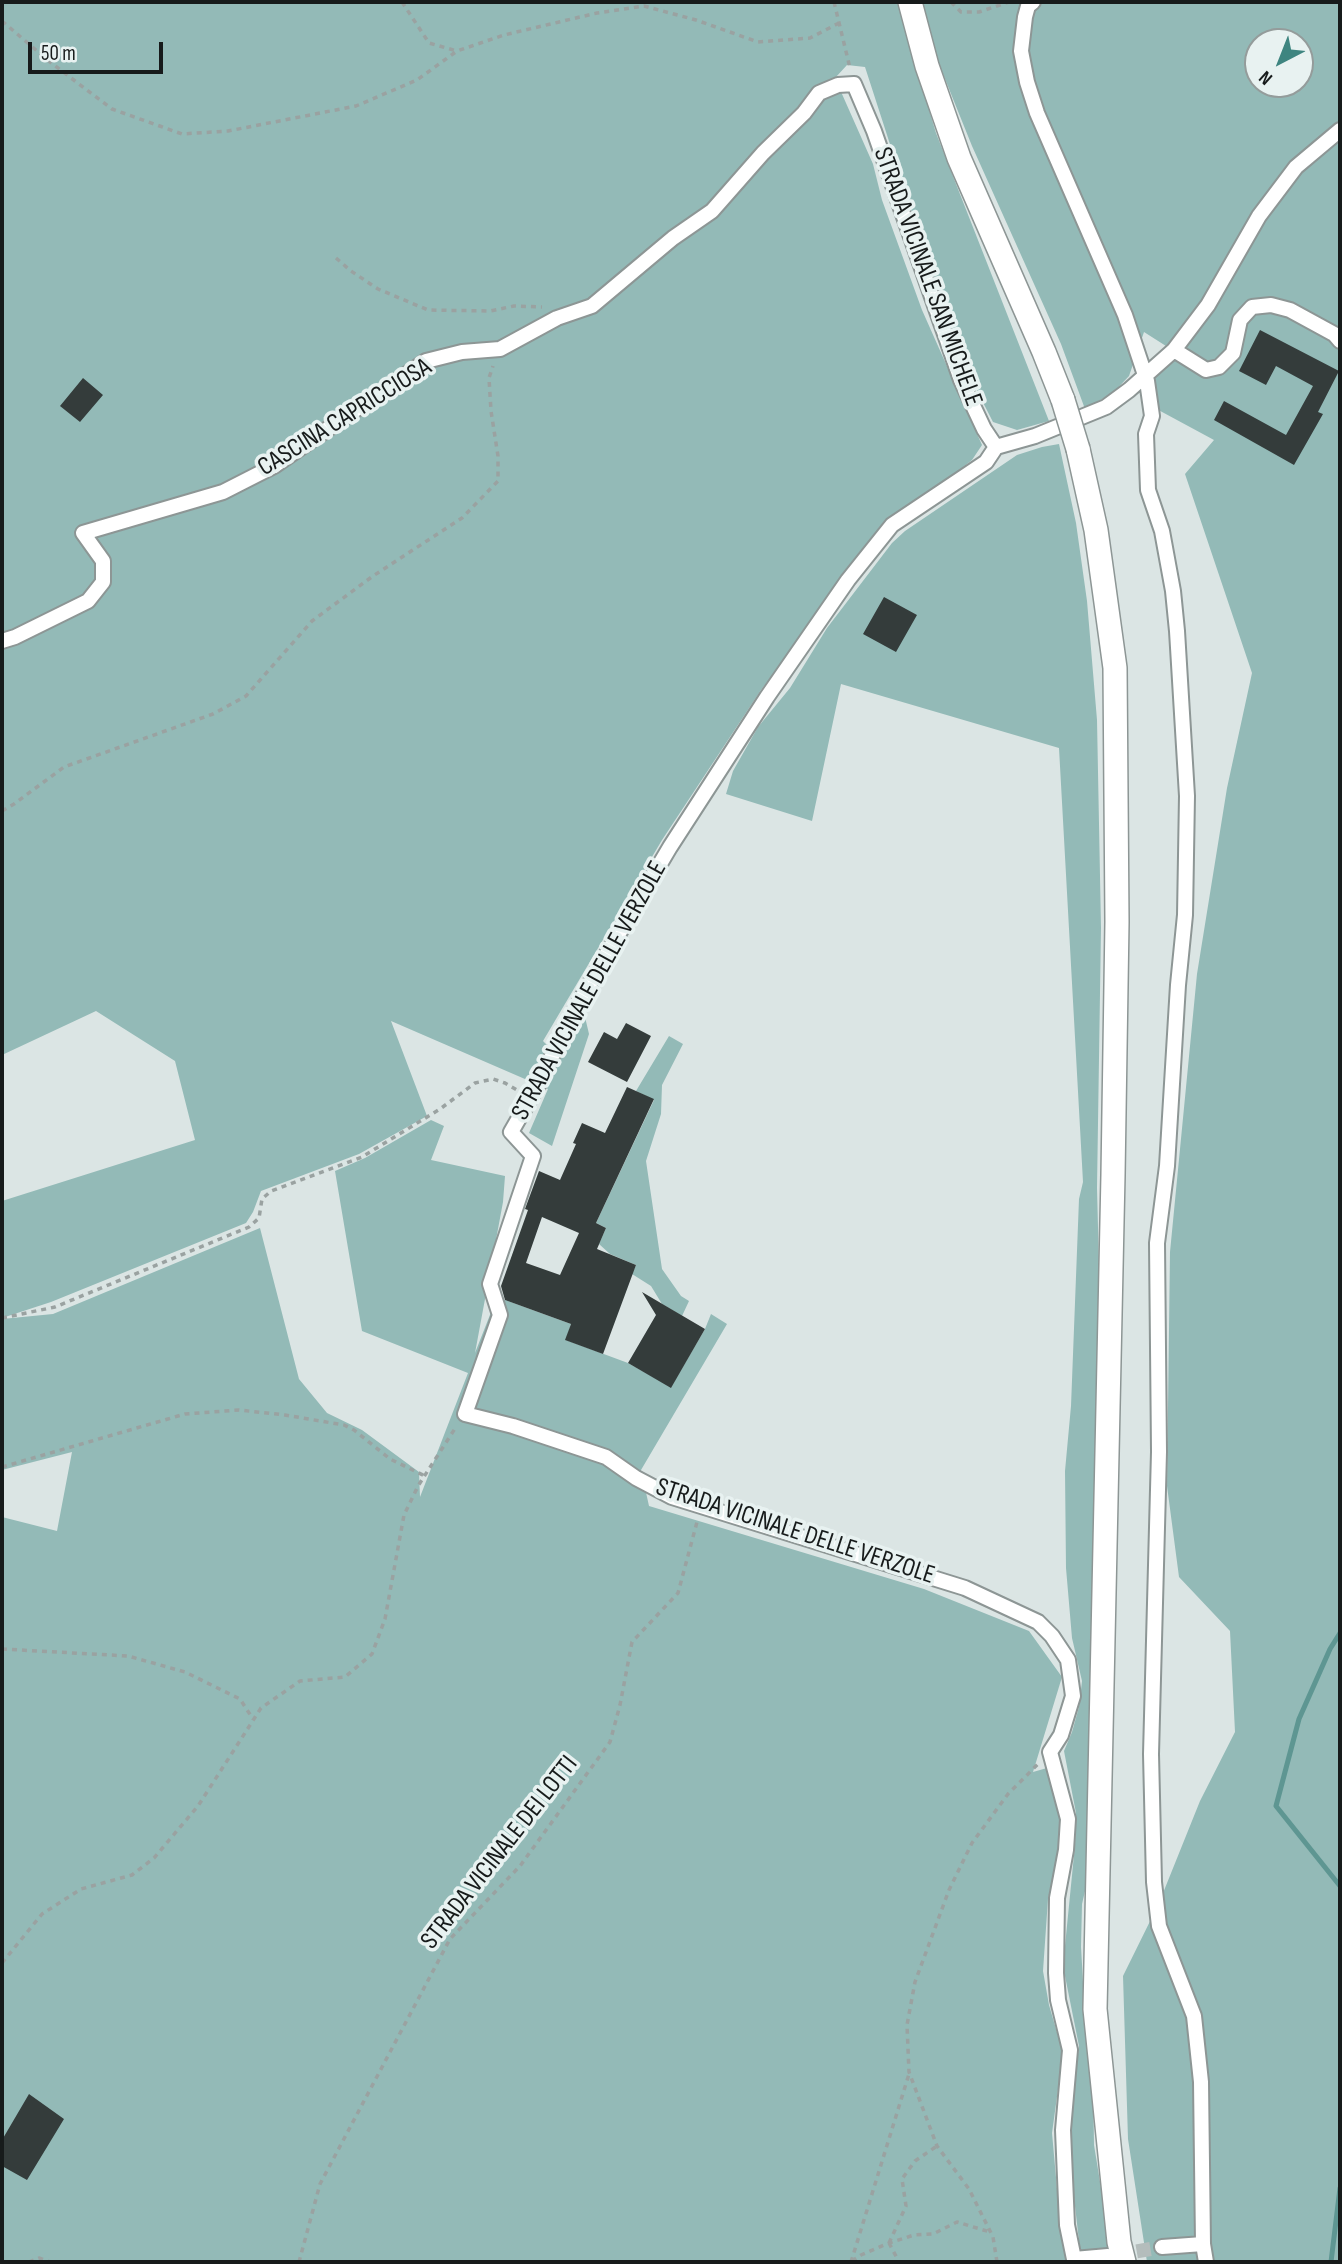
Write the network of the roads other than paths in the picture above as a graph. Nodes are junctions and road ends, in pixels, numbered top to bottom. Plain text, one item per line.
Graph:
1 (910, 2) edge
2 (1033, 2) edge
3 (854, 84) joint
4 (1340, 130) edge
5 (1340, 341) edge
6 (1174, 350) junction
7 (1145, 376) junction
8 (996, 447) junction
9 (2, 641) edge
10 (1203, 2244) junction
11 (1162, 2248) tunnel mouth
12 (1116, 2259) edge
13 (1074, 2260) edge
14 (1206, 2262) edge

1 - 12 main road, bridge
2 - 7 street
3 - 8 street, STRADA VICINALE SAN MICHELE
3 - 9 street, CASCINA CAPRICCIOSA
4 - 6 street
5 - 6 street
6 - 7 street
7 - 8 street
7 - 10 street
8 - 13 street, STRADA VICINALE DELLE VERZOLE
10 - 11 street
10 - 14 street
12 - 13 street

